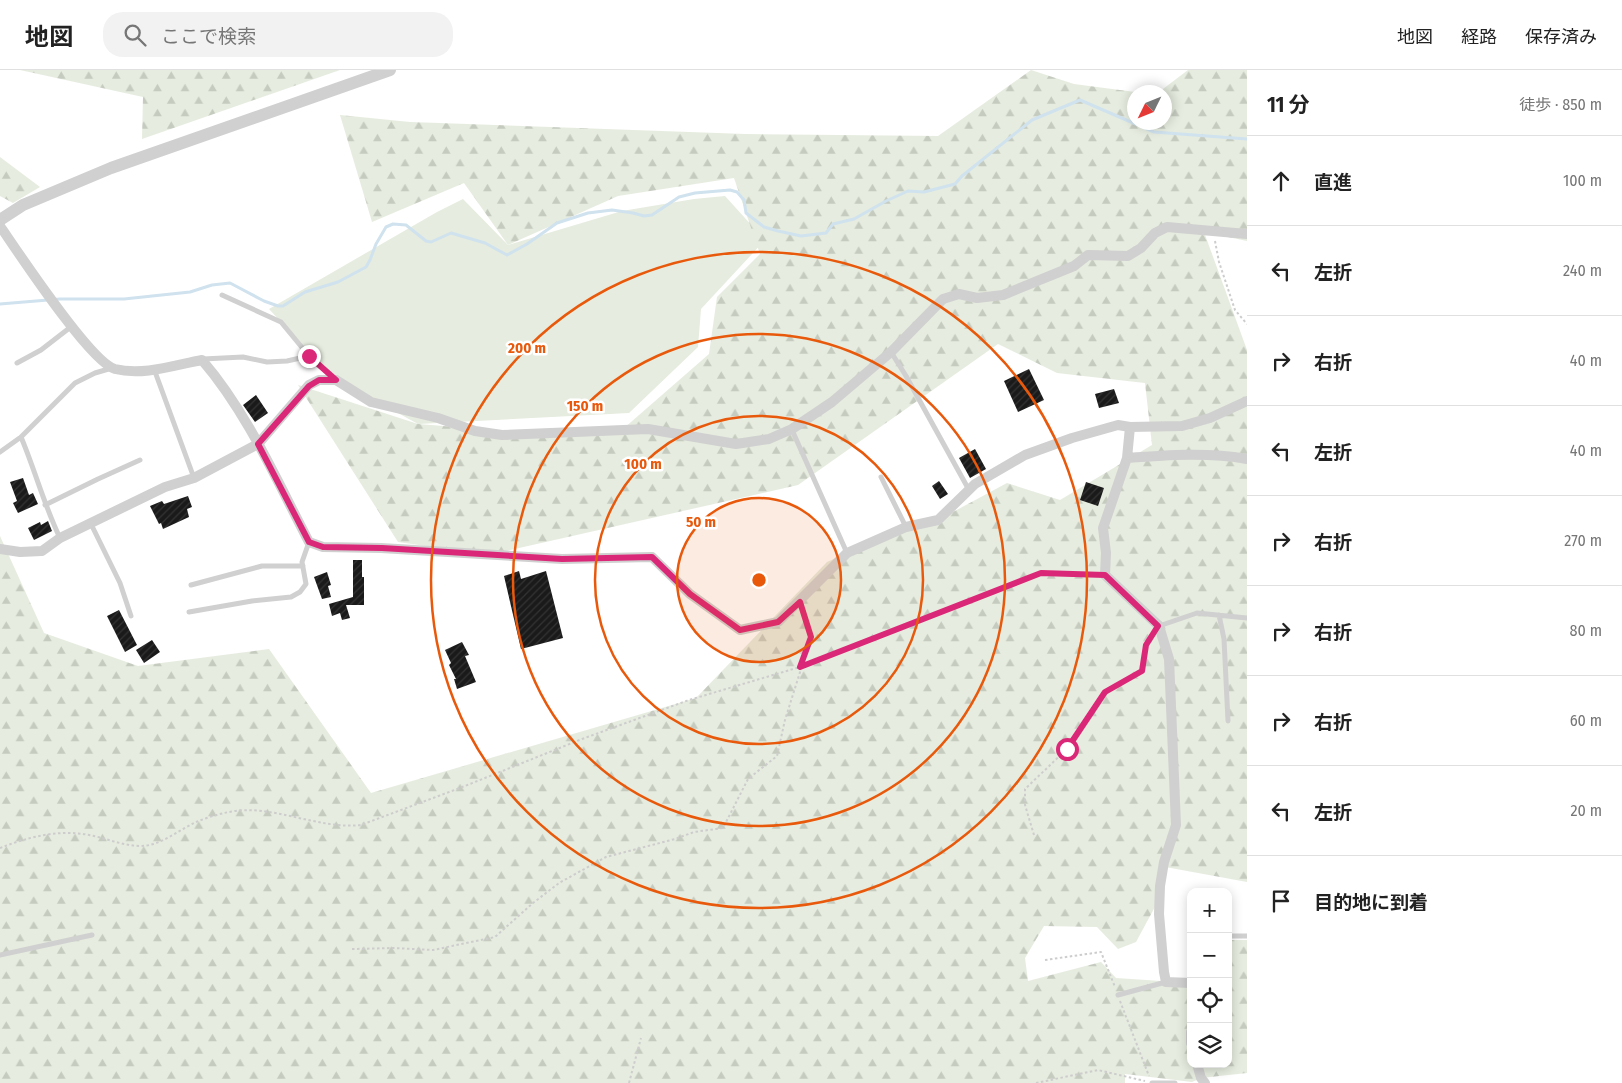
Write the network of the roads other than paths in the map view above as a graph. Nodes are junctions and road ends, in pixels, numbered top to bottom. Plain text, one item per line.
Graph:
1 (390, 70) edge
2 (0, 220) edge
3 (0, 226) edge
4 (1247, 234) edge
5 (222, 295) dead end
6 (72, 326) junction
7 (891, 352) junction
8 (309, 356) junction
9 (202, 360) junction
10 (17, 363) dead end
11 (112, 368) junction
12 (154, 368) junction
13 (336, 380) junction
14 (1247, 401) edge
15 (1130, 427) junction
16 (792, 429) junction
17 (21, 437) junction
18 (258, 444) junction
19 (0, 452) edge
20 (1127, 458) junction
21 (140, 460) dead end
22 (1247, 460) edge
23 (881, 477) dead end
24 (194, 478) junction
25 (969, 490) junction
26 (46, 505) junction
27 (91, 524) junction
28 (906, 527) junction
29 (60, 538) junction
30 (309, 542) junction
31 (0, 549) edge
32 (847, 553) junction
33 (303, 566) junction
34 (191, 585) dead end
35 (190, 612) dead end
36 (1219, 615) junction
37 (131, 616) dead end
38 (1247, 618) edge
39 (1158, 626) junction
40 (1228, 721) dead end
41 (92, 935) dead end
42 (1232, 936) edge
43 (1247, 936) edge
44 (0, 955) edge
45 (1166, 982) junction
46 (1187, 983) edge
47 (1118, 995) dead end
48 (1198, 1068) edge
49 (1202, 1082) edge
50 (1152, 1083) edge
51 (1175, 1083) edge

1 - 2 street
3 - 6 street
4 - 7 street
5 - 8 lane
6 - 10 lane
6 - 11 street
7 - 16 street
7 - 25 lane
8 - 9 lane
8 - 13 lane
9 - 12 street
9 - 18 street
11 - 12 street
11 - 17 lane
12 - 24 lane
13 - 16 street
13 - 18 street
14 - 15 street
15 - 20 street
15 - 25 street
16 - 32 lane
17 - 19 lane
17 - 26 lane
18 - 24 street
18 - 30 street
20 - 22 street
20 - 39 street
21 - 26 lane
23 - 28 lane
24 - 27 street
25 - 28 street
26 - 29 lane
27 - 29 street
27 - 37 lane
28 - 32 street
29 - 31 street
30 - 32 street
30 - 33 lane
33 - 34 lane
33 - 35 lane
36 - 38 lane
36 - 39 lane
36 - 40 lane
39 - 45 street
41 - 44 lane
42 - 43 lane
45 - 46 street
45 - 47 lane
48 - 49 street
50 - 51 lane

